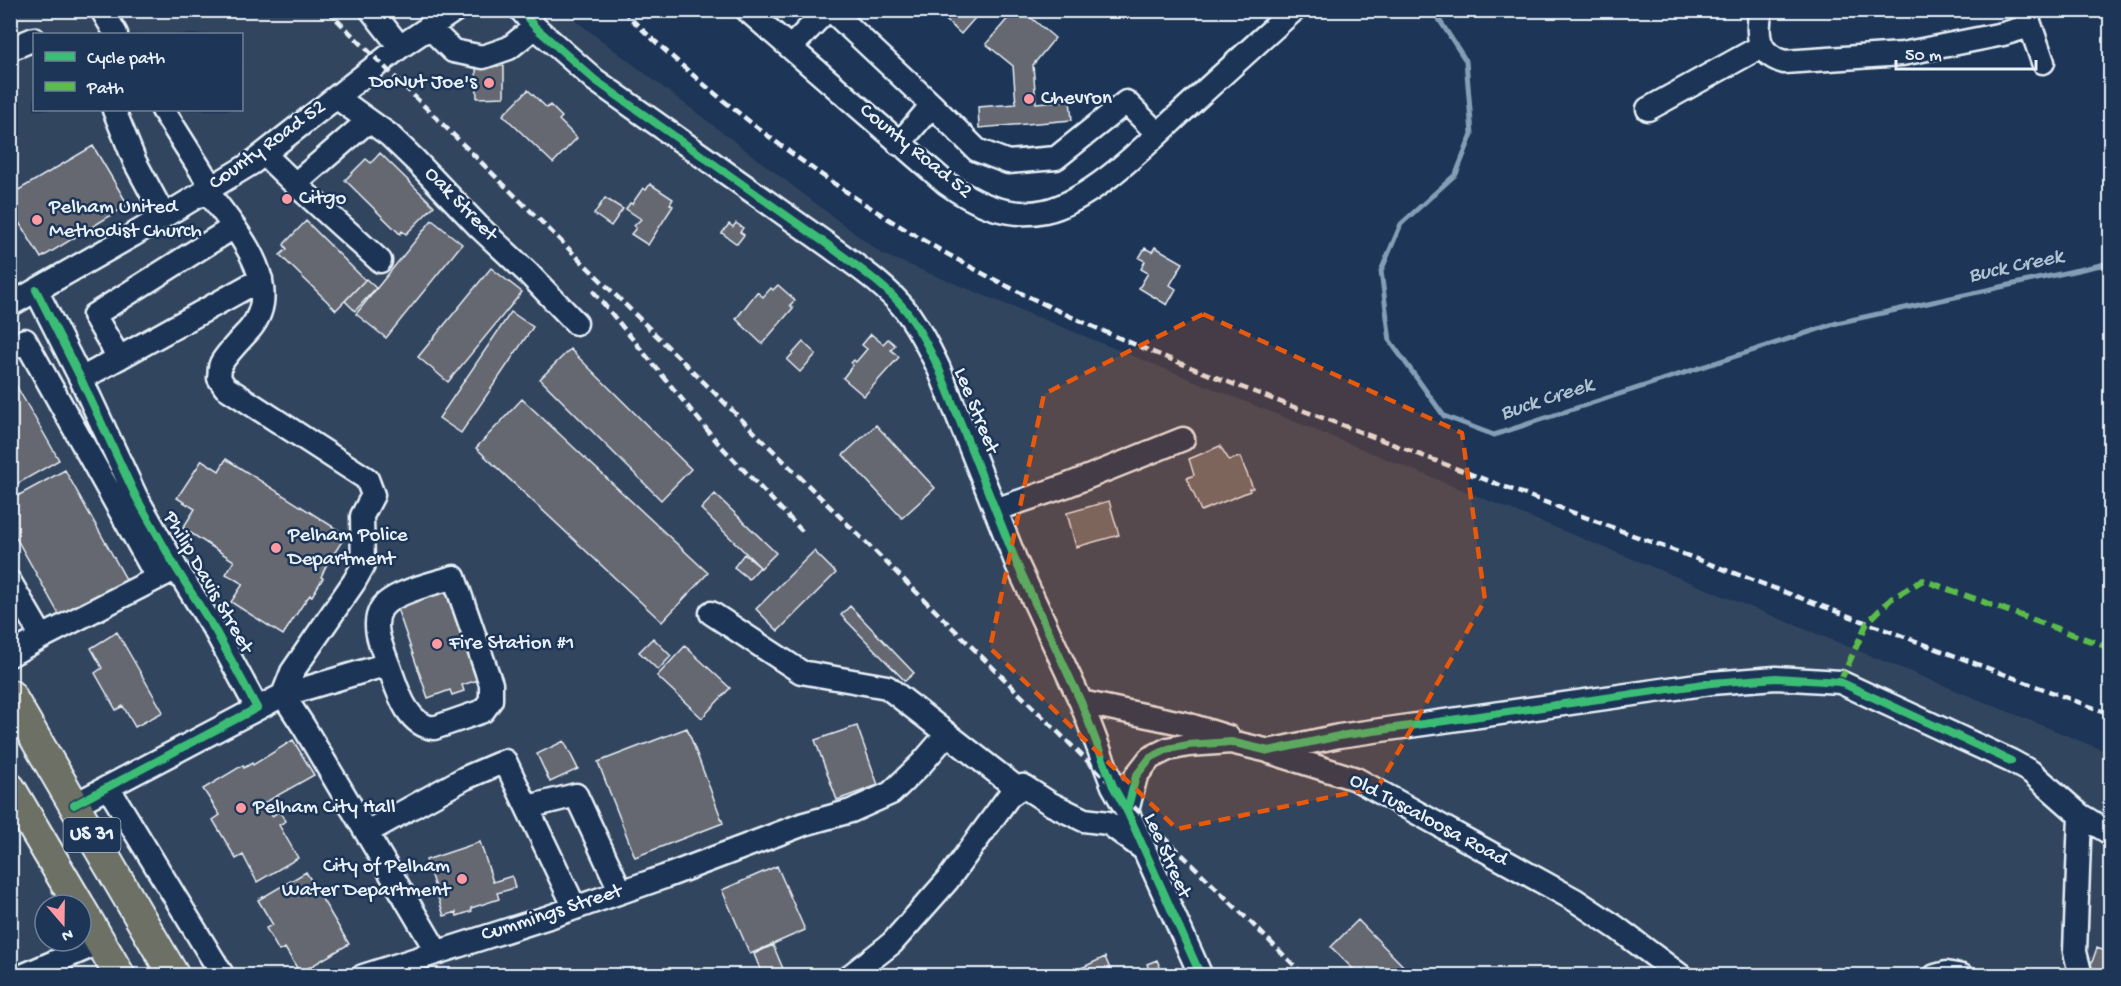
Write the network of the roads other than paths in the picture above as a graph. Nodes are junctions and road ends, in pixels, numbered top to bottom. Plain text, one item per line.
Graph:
1 (102, 10) edge
2 (371, 10) edge
3 (455, 10) edge
4 (747, 10) edge
5 (829, 10) edge
6 (1294, 10) edge
7 (1761, 10) edge
8 (2028, 18) edge
9 (528, 19) edge
10 (429, 27) junction
11 (115, 33) edge
12 (33, 39) edge
13 (1762, 46) junction
14 (400, 47) junction
15 (791, 47) junction
16 (10, 49) edge
17 (2043, 62) dead end
18 (336, 97) junction
19 (932, 105) junction
20 (1648, 110) dead end
21 (114, 111) edge
22 (164, 111) edge
23 (368, 121) junction
24 (1158, 134) junction
25 (899, 144) junction
26 (264, 154) junction
27 (295, 184) junction
28 (209, 189) junction
29 (164, 216) junction
30 (234, 227) junction
31 (380, 261) dead end
32 (261, 279) junction
33 (36, 290) junction
34 (10, 305) edge
35 (576, 323) dead end
36 (54, 326) junction
37 (18, 345) edge
38 (119, 358) junction
39 (81, 379) junction
40 (1183, 439) dead end
41 (995, 510) junction
42 (166, 573) junction
43 (10, 582) edge
44 (711, 613) dead end
45 (42, 638) junction
46 (10, 655) edge
47 (388, 664) junction
48 (10, 695) edge
49 (283, 695) junction
50 (1081, 702) junction
51 (257, 708) junction
52 (946, 734) junction
53 (1269, 751) junction
54 (108, 787) junction
55 (1018, 789) junction
56 (15, 797) edge
57 (74, 805) junction
58 (528, 807) junction
59 (1126, 811) junction
60 (2080, 815) junction
61 (367, 832) junction
62 (2110, 833) edge
63 (1143, 849) junction
64 (621, 892) junction
65 (72, 893) edge
66 (575, 908) junction
67 (93, 930) edge
68 (100, 942) junction
69 (437, 952) junction
70 (22, 975) edge
71 (120, 975) edge
72 (174, 975) edge
73 (223, 975) edge
74 (363, 975) edge
75 (850, 975) edge
76 (1201, 975) edge
77 (1681, 975) edge
78 (1935, 975) edge
79 (1962, 975) edge
80 (2081, 975) edge

1 - 11 street
2 - 14 street
3 - 10 street, County Road 52
4 - 15 street, County Road 52
5 - 15 street
5 - 19 street
6 - 24 street, County Road 52
7 - 13 street
8 - 13 street
8 - 17 street
9 - 10 street
9 - 41 street, Lee Street
10 - 14 street, County Road 52
12 - 16 street
13 - 20 street
14 - 18 street, County Road 52
15 - 25 street, County Road 52
18 - 23 street, Oak Street
18 - 26 street, County Road 52
19 - 24 street
19 - 25 street
21 - 29 street
22 - 28 street
23 - 27 street
23 - 35 street, Oak Street
24 - 25 street, County Road 52
26 - 27 street
26 - 28 street, County Road 52
27 - 31 street
28 - 29 street, County Road 52
28 - 30 street
29 - 33 street, County Road 52
30 - 32 street
30 - 38 street
32 - 38 street
32 - 49 street
33 - 34 street, County Road 52
33 - 36 street, Philip Davis Street
36 - 37 street
36 - 39 street, Philip Davis Street
37 - 42 street
38 - 39 street
39 - 42 street, Philip Davis Street
40 - 41 street
41 - 50 street, Lee Street
42 - 45 street
42 - 51 street, Philip Davis Street
43 - 45 street
44 - 52 street
45 - 46 street
47 - 47 street
47 - 49 street
48 - 57 main road, US 31
49 - 51 street
49 - 61 street
50 - 53 street, Old Tuscaloosa Road
50 - 59 street, Lee Street
51 - 54 street
52 - 55 street
52 - 64 street, Cummings Street
53 - 59 street
53 - 60 street
53 - 77 street, Old Tuscaloosa Road
54 - 57 street
54 - 73 street
55 - 63 street
55 - 75 street
56 - 57 main road
56 - 65 main road, US 31
57 - 72 main road, US 31
58 - 61 street
58 - 64 street
58 - 66 street
59 - 63 street, Lee Street
60 - 62 street
60 - 80 street
61 - 69 street
63 - 76 street, Lee Street
64 - 66 street, Cummings Street
66 - 69 street, Cummings Street
67 - 68 main road, US 31
68 - 70 street
68 - 71 main road, US 31
69 - 74 street, Cummings Street
78 - 79 street

